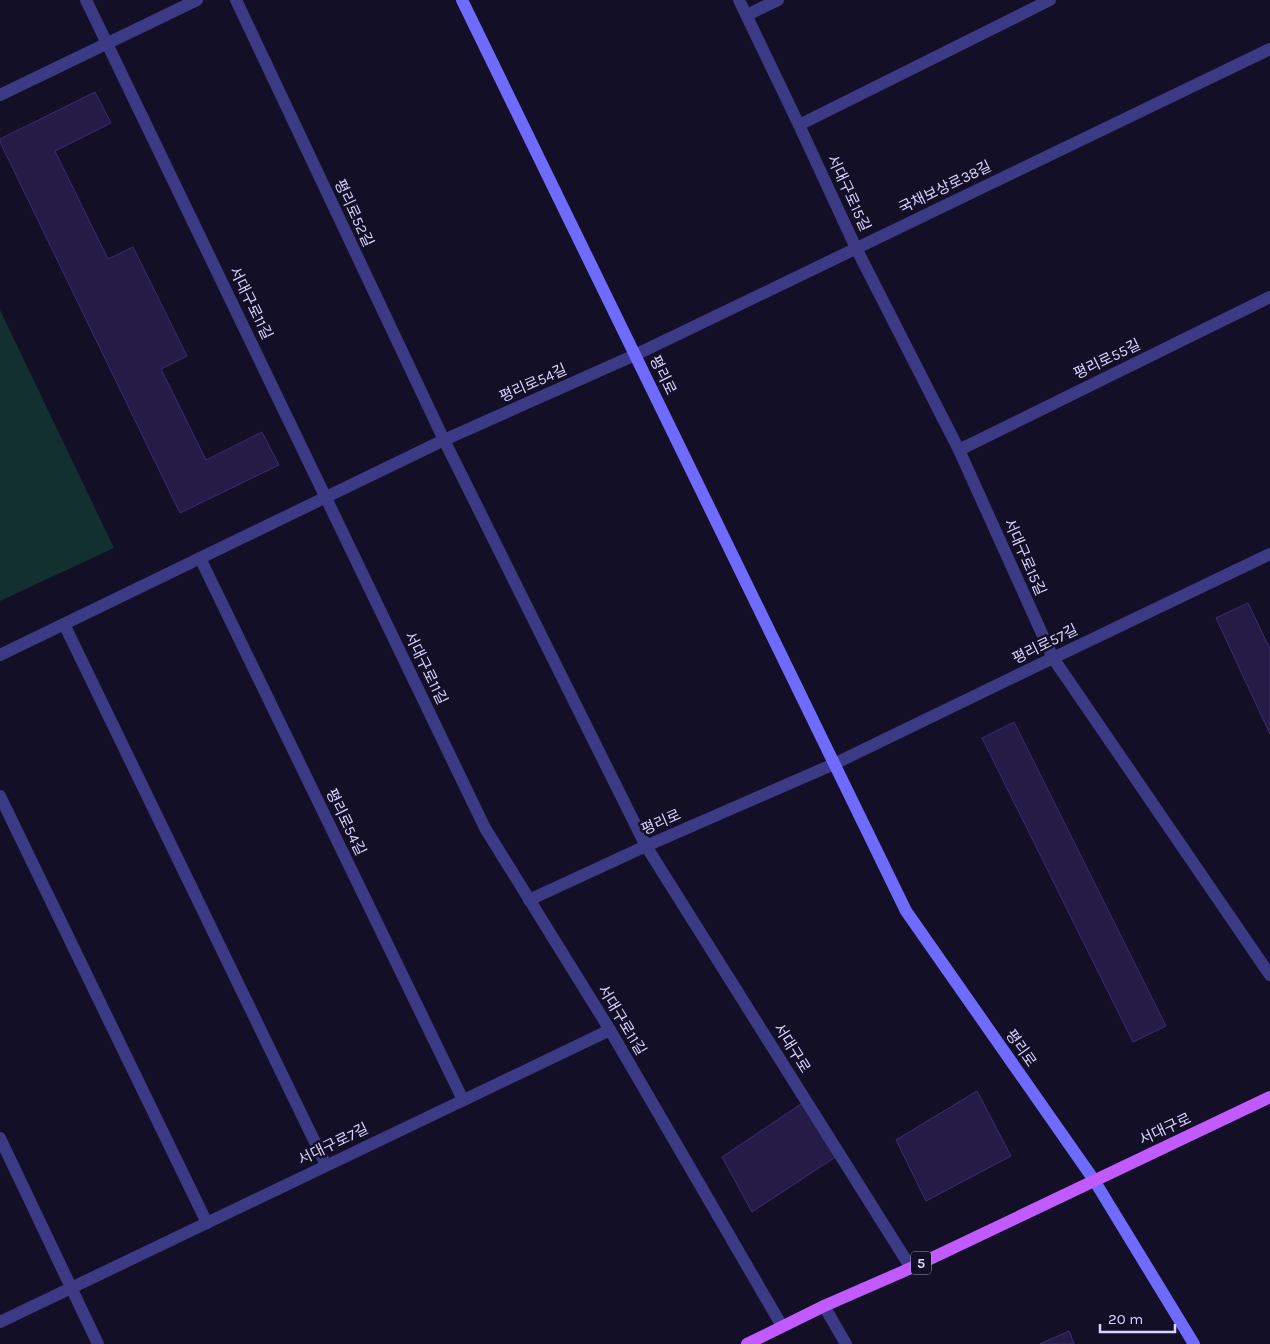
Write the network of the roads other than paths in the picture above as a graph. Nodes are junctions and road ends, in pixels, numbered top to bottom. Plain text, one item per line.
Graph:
1 (86, 0) edge
2 (197, 0) edge
3 (236, 0) edge
4 (462, 0) edge
5 (739, 0) edge
6 (778, 0) edge
7 (1050, 0) edge
8 (747, 15) junction
9 (108, 43) junction
10 (1270, 49) edge
11 (0, 95) edge
12 (799, 125) junction
13 (856, 248) junction
14 (1270, 297) edge
15 (635, 355) junction
16 (444, 440) junction
17 (959, 450) junction
18 (326, 497) junction
19 (1270, 554) edge
20 (200, 558) junction
21 (64, 624) junction
22 (0, 655) edge
23 (1053, 658) junction
24 (834, 764) junction
25 (0, 796) edge
26 (646, 846) junction
27 (529, 900) junction
28 (1270, 975) edge
29 (610, 1030) junction
30 (1270, 1097) edge
31 (462, 1100) junction
32 (0, 1138) edge
33 (326, 1166) junction
34 (1094, 1180) junction
35 (207, 1223) junction
36 (911, 1268) junction
37 (71, 1288) junction
38 (824, 1306) junction
39 (0, 1322) edge
40 (782, 1326) junction
41 (98, 1344) edge
42 (748, 1344) edge
43 (846, 1344) edge
44 (1194, 1344) edge

1 - 9 street, 서대구로11길
2 - 9 street
3 - 16 street, 평리로52길
4 - 15 main road, 평리로
5 - 8 street, 서대구로15길
6 - 8 street
7 - 12 street
8 - 12 street, 서대구로15길
9 - 11 street
9 - 18 street, 서대구로11길
10 - 13 street, 국채보상로38길
12 - 13 street, 서대구로15길
13 - 15 street, 국채보상로38길
13 - 17 street, 서대구로15길
14 - 17 street, 평리로55길
15 - 16 street, 평리로54길
15 - 24 main road, 평리로
16 - 18 street, 평리로54길
16 - 26 street
17 - 23 street, 서대구로15길
18 - 20 street, 평리로54길
18 - 27 street, 서대구로11길
19 - 23 street, 평리로57길
20 - 21 street, 평리로54길
20 - 31 street, 평리로54길
21 - 22 street, 평리로54길
21 - 33 street
23 - 24 street, 평리로57길
23 - 28 street, 서대구로15길
24 - 26 street, 평리로
24 - 34 main road, 평리로
25 - 35 street
26 - 27 street, 평리로
26 - 36 street, 서대구로
27 - 29 street, 서대구로11길
29 - 31 street, 서대구로7길
29 - 40 street, 서대구로11길
30 - 34 main road, 서대구로 / 5
31 - 33 street, 서대구로7길
32 - 37 street
33 - 35 street, 서대구로7길
34 - 36 main road, 서대구로 / 5
34 - 44 main road, 평리로
35 - 37 street, 서대구로7길
36 - 38 main road, 서대구로 / 5
37 - 39 street, 서대구로7길
37 - 41 street
38 - 40 main road, 서대구로 / 5
38 - 43 street
40 - 42 main road, 서대구로 / 5

